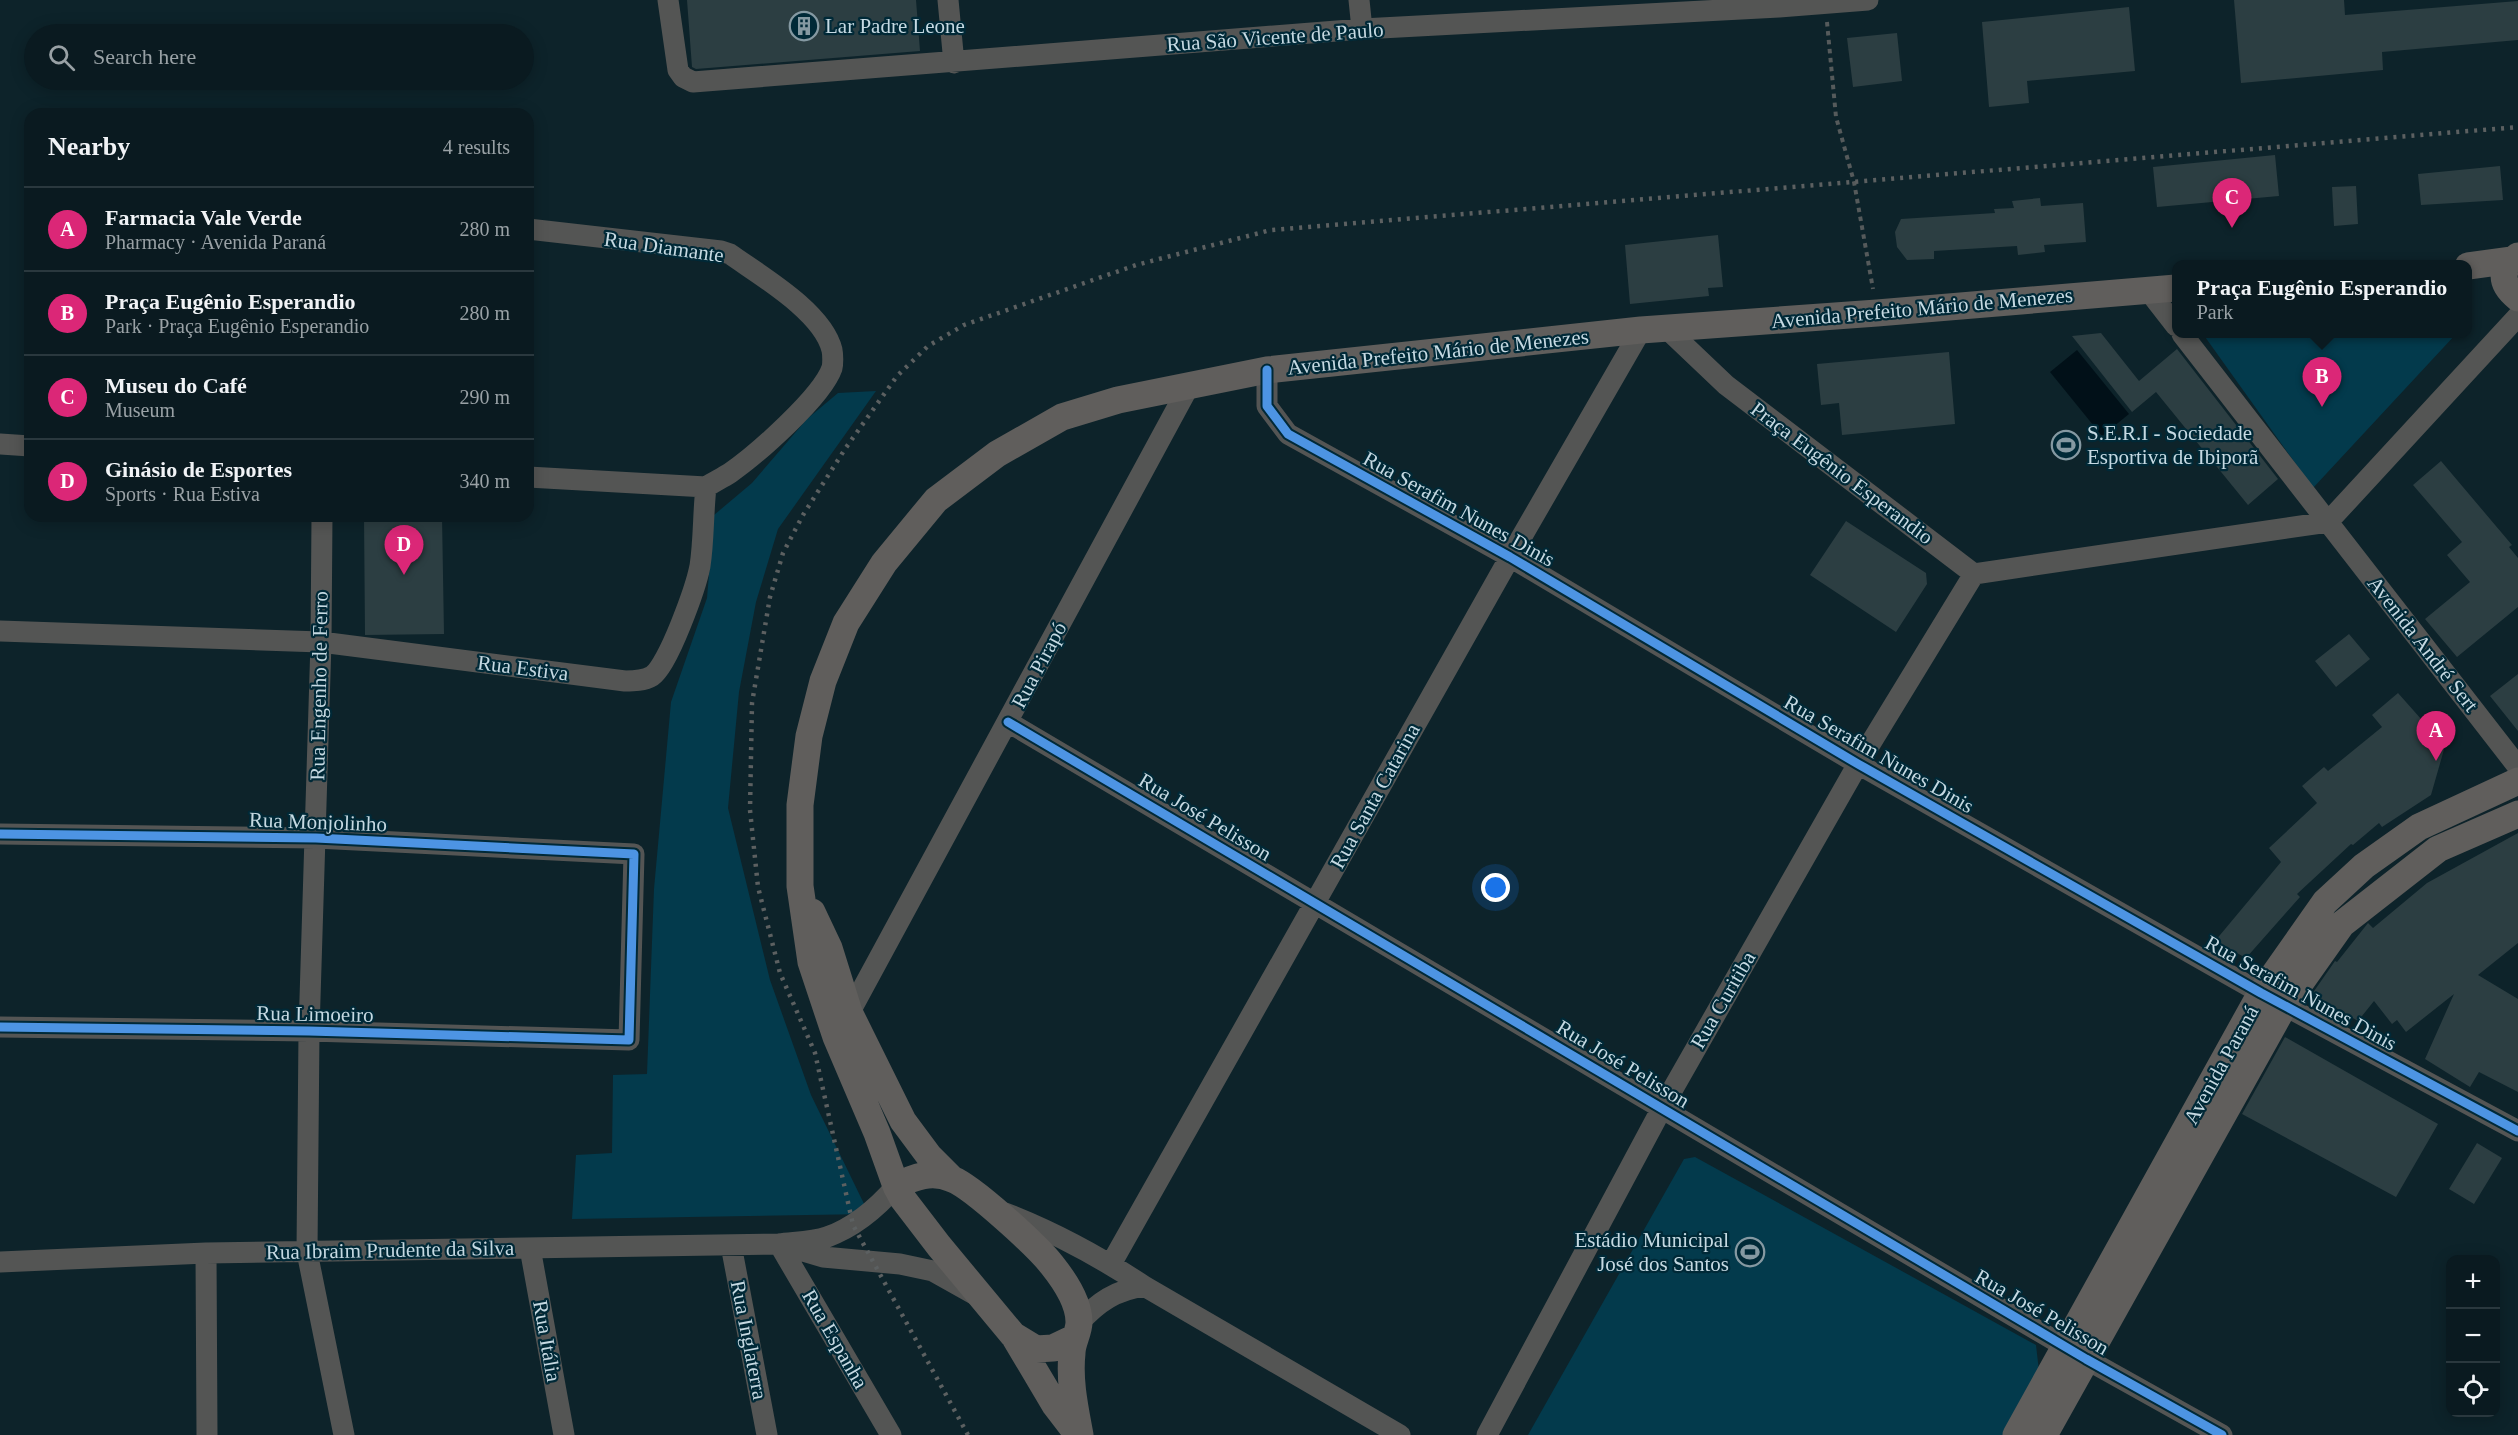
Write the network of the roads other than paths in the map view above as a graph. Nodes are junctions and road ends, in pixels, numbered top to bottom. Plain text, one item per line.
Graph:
1 (668, 0) edge
2 (948, 0) edge
3 (1359, 0) edge
4 (1868, 0) edge
5 (1779, 4) edge
6 (1362, 29) junction
7 (954, 63) junction
8 (534, 230) edge
9 (2515, 258) edge
10 (2472, 265) edge
11 (2472, 279) edge
12 (2172, 288) edge
13 (2148, 290) junction
14 (2513, 292) edge
15 (2518, 316) edge
16 (2172, 321) edge
17 (1654, 329) junction
18 (2186, 338) edge
19 (1267, 370) junction
20 (1189, 386) junction
21 (0, 444) edge
22 (24, 446) edge
23 (534, 477) edge
24 (706, 487) junction
25 (322, 522) edge
26 (2328, 522) junction
27 (1510, 557) junction
28 (1974, 574) junction
29 (0, 631) edge
30 (321, 642) junction
31 (1008, 722) junction
32 (1858, 764) junction
33 (2518, 767) edge
34 (2518, 781) edge
35 (2518, 814) edge
36 (0, 834) edge
37 (316, 838) junction
38 (800, 886) junction
39 (1315, 903) junction
40 (2260, 993) junction
41 (2284, 1006) junction
42 (849, 1012) junction
43 (0, 1027) edge
44 (309, 1031) junction
45 (836, 1037) junction
46 (628, 1040) joint
47 (1662, 1108) junction
48 (2518, 1131) edge
49 (952, 1179) junction
50 (896, 1186) junction
51 (993, 1209) junction
52 (779, 1244) junction
53 (731, 1245) junction
54 (530, 1248) junction
55 (307, 1252) junction
56 (206, 1253) junction
57 (0, 1262) edge
58 (1111, 1264) junction
59 (1144, 1286) junction
60 (985, 1300) junction
61 (1076, 1331) junction
62 (1013, 1335) junction
63 (2076, 1353) junction
64 (207, 1435) edge
65 (344, 1435) edge
66 (564, 1435) edge
67 (767, 1435) edge
68 (891, 1435) edge
69 (1079, 1435) edge
70 (1400, 1435) edge
71 (1487, 1435) edge
72 (2016, 1435) edge
73 (2044, 1435) edge
74 (2222, 1435) edge

1 - 7 street, Rua São Vicente de Paulo
2 - 7 street
3 - 6 street
4 - 5 street, Rua São Vicente de Paulo
5 - 6 street, Rua São Vicente de Paulo
6 - 7 street, Rua São Vicente de Paulo
8 - 24 street, Rua Diamante
9 - 10 main road
9 - 14 main road
11 - 14 main road
12 - 13 main road, Avenida Prefeito Mário de Menezes
13 - 16 street
13 - 17 main road, Avenida Prefeito Mário de Menezes
15 - 26 street
17 - 19 main road, Avenida Prefeito Mário de Menezes
17 - 27 street, Rua Santa Catarina
17 - 28 street, Praça Eugênio Esperandio
18 - 26 street, Avenida André Sert
19 - 20 main road, Avenida Prefeito Mário de Menezes
19 - 27 street, Rua Serafim Nunes Dinis
20 - 31 street, Rua Pirapó
20 - 38 main road, Avenida Prefeito Mário de Menezes
21 - 22 street
23 - 24 street
24 - 30 street, Rua Estiva
25 - 30 street, Rua Engenho de Ferro
26 - 28 street
26 - 33 street, Avenida André Sert
27 - 32 street, Rua Serafim Nunes Dinis
27 - 39 street, Rua Santa Catarina
28 - 32 street, Rua Curitiba
29 - 30 street, Rua Estiva
30 - 37 street, Rua Engenho de Ferro
31 - 39 street, Rua José Pelisson
31 - 42 street, Rua Pirapó
32 - 40 street, Rua Serafim Nunes Dinis
32 - 47 street, Rua Curitiba
34 - 40 main road, Avenida Paraná
35 - 41 main road, Avenida Paraná
36 - 37 street, Rua Monjolinho
37 - 44 street, Rua Engenho de Ferro
37 - 46 street, Rua Monjolinho
38 - 42 main road, Avenida Prefeito Mário de Menezes
38 - 45 main road, Avenida Prefeito Mário de Menezes
39 - 47 street, Rua José Pelisson
39 - 58 street, Rua Santa Catarina
40 - 41 street, Rua Serafim Nunes Dinis
40 - 63 main road, Avenida Paraná
41 - 48 street, Rua Serafim Nunes Dinis
41 - 63 main road, Avenida Paraná
42 - 45 street, Rua Pirapó
42 - 49 main road, Avenida Prefeito Mário de Menezes
43 - 44 street, Rua Limoeiro
44 - 46 street, Rua Limoeiro
44 - 55 street, Rua Engenho de Ferro
45 - 50 main road, Avenida Prefeito Mário de Menezes
47 - 63 street, Rua José Pelisson
47 - 71 street, Rua Curitiba
49 - 50 main road
49 - 51 main road, Avenida Prefeito Mário de Menezes
50 - 52 street, Rua Ibraim Prudente da Silva
50 - 60 main road, Avenida Prefeito Mário de Menezes
51 - 58 street
51 - 61 main road, Avenida Prefeito Mário de Menezes
52 - 53 street, Rua Ibraim Prudente da Silva
52 - 60 street, Rua Ibraim Prudente da Silva
52 - 68 street, Rua Espanha
53 - 54 street, Rua Ibraim Prudente da Silva
53 - 67 street, Rua Inglaterra
54 - 55 street, Rua Ibraim Prudente da Silva
54 - 66 street, Rua Itália
55 - 56 street, Rua Ibraim Prudente da Silva
55 - 65 street, Rua Engenho de Ferro
56 - 57 street, Rua Ibraim Prudente da Silva
56 - 64 street
58 - 59 street
59 - 61 street
59 - 70 street
60 - 62 main road, Avenida Prefeito Mário de Menezes
61 - 62 main road
61 - 69 main road
62 - 69 main road
63 - 72 main road, Avenida Paraná
63 - 73 main road, Avenida Paraná
63 - 74 street, Rua José Pelisson

